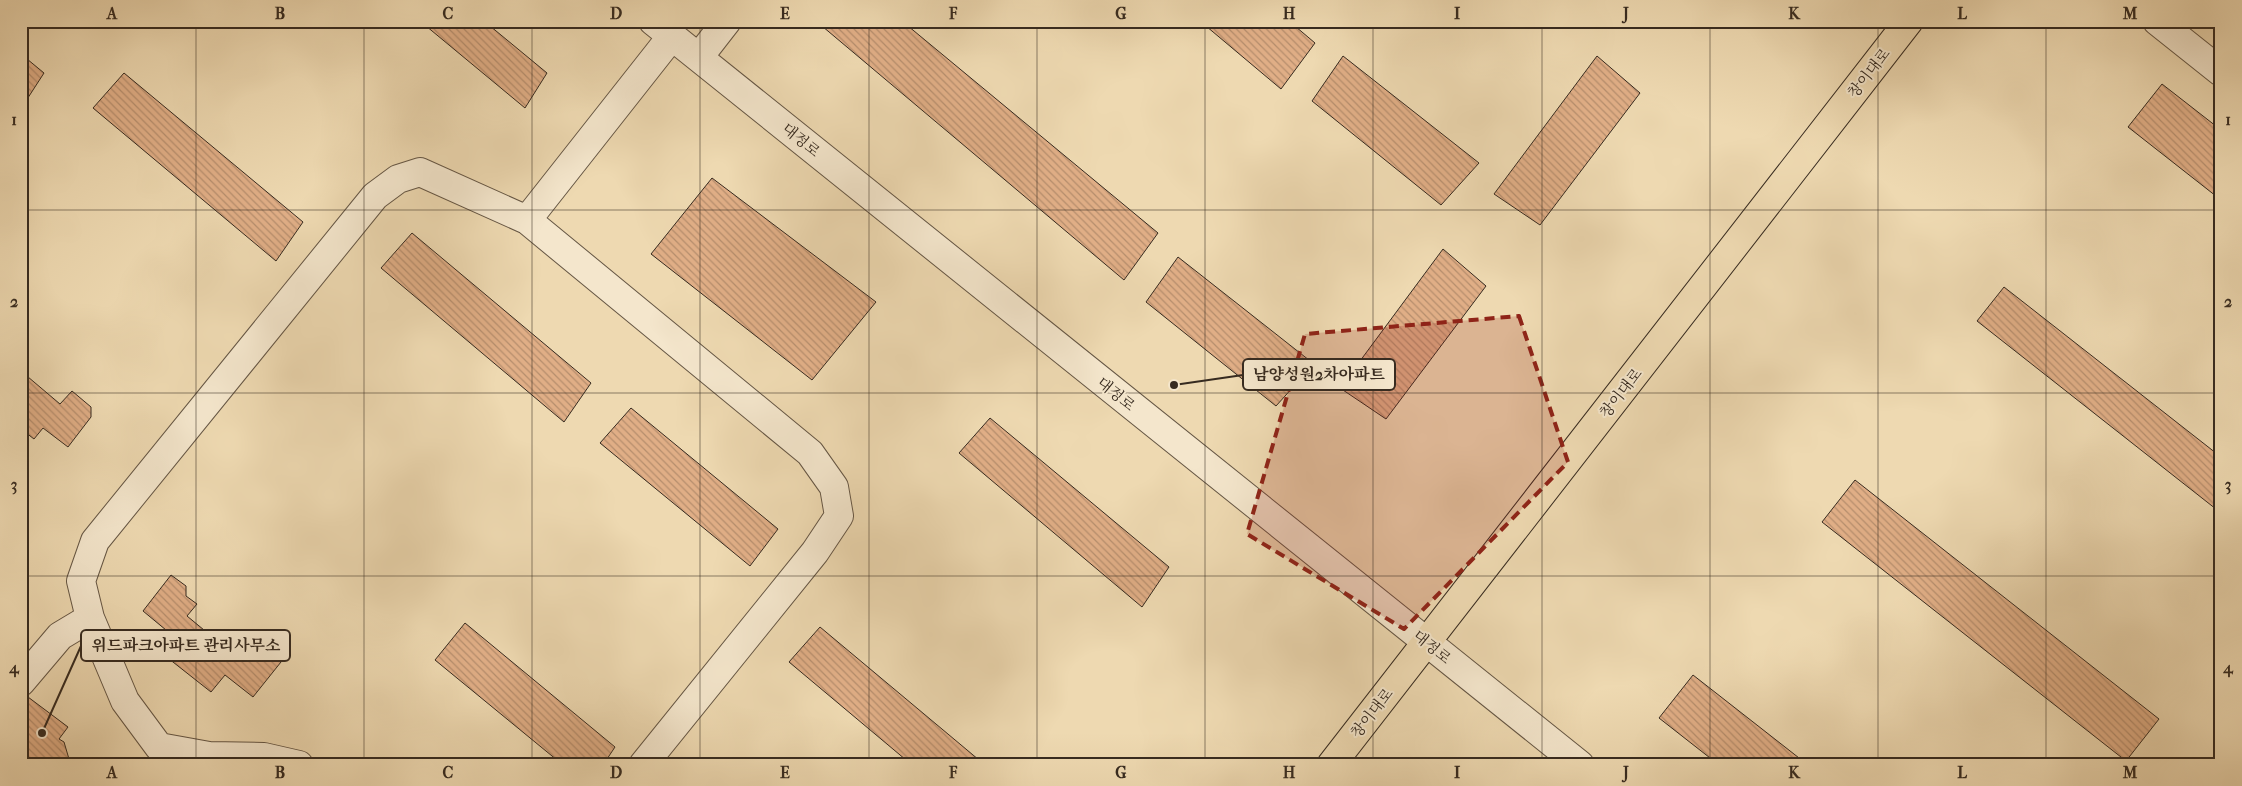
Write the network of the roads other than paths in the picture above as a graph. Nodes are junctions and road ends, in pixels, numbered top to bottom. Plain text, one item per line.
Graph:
1 (727, 21) edge
2 (1909, 21) edge
3 (2156, 21) edge
4 (663, 29) edge
5 (699, 58) junction
6 (2217, 62) edge
7 (527, 220) junction
8 (90, 618) junction
9 (1427, 644) junction
10 (21, 682) edge
11 (152, 756) edge
12 (299, 765) edge
13 (643, 765) edge
14 (1331, 765) edge
15 (1580, 765) edge

1 - 5 street
2 - 9 main road, 창이대로
3 - 6 street
4 - 5 street, 대정로
4 - 7 street
5 - 9 street, 대정로
7 - 8 street
7 - 13 street
8 - 10 street
8 - 11 street
9 - 14 main road, 창이대로
9 - 15 street, 대정로
11 - 12 street

